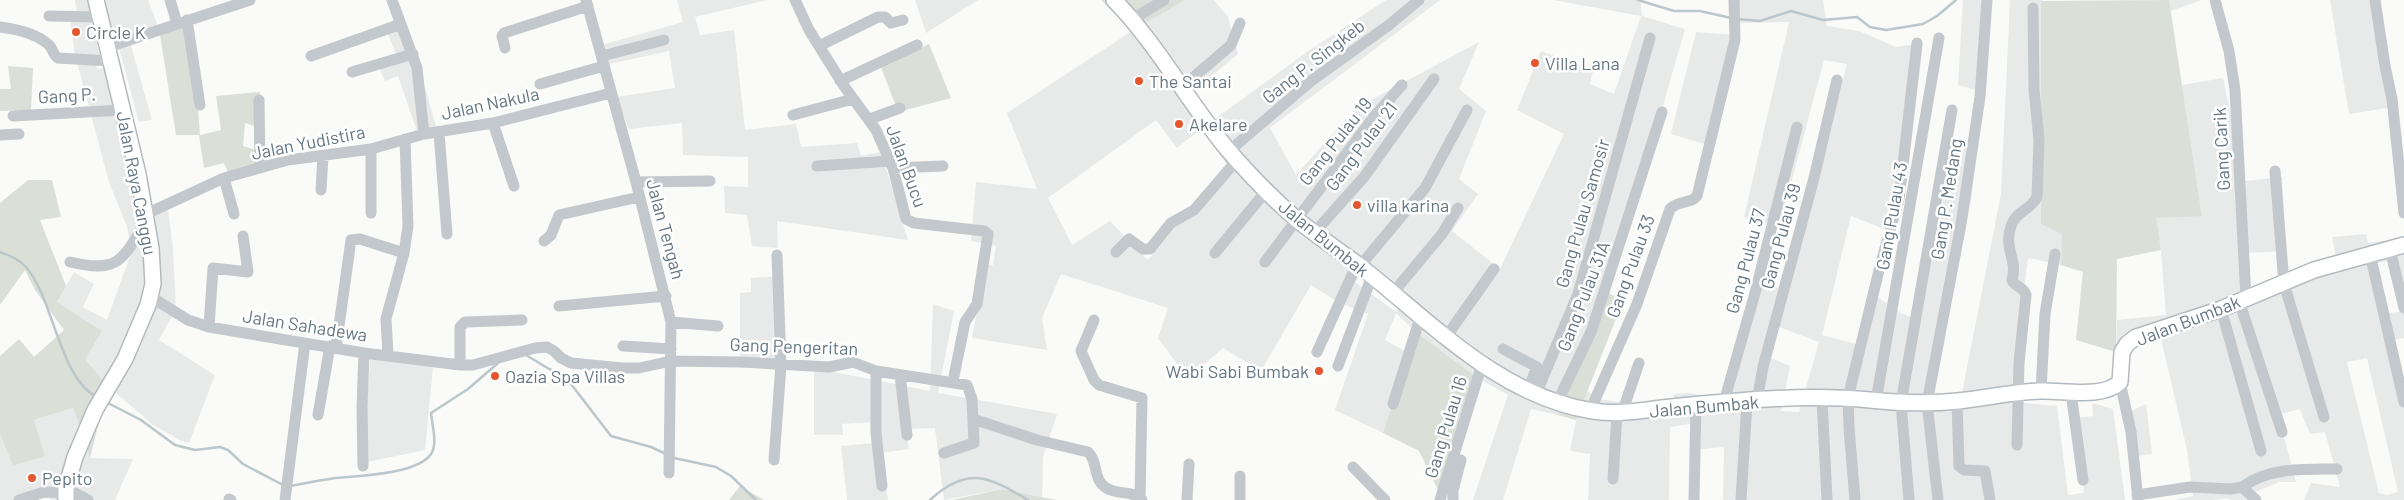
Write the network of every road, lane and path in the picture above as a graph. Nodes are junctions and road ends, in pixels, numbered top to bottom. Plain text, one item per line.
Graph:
1 (96, 0) edge
2 (170, 0) edge
3 (247, 0) edge
4 (392, 0) edge
5 (794, 0) edge
6 (1114, 0) edge
7 (1164, 0) edge
8 (1420, 0) edge
9 (1734, 0) edge
10 (1987, 0) edge
11 (2215, 0) edge
12 (2375, 0) edge
13 (587, 3) edge
14 (2033, 8) dead end
15 (49, 16) dead end
16 (100, 17) junction
17 (1133, 19) junction
18 (903, 20) dead end
19 (182, 22) junction
20 (1240, 23) dead end
21 (401, 24) junction
22 (0, 26) edge
23 (1650, 38) dead end
24 (1939, 38) dead end
25 (664, 40) dead end
26 (1917, 43) dead end
27 (917, 45) dead end
28 (819, 46) junction
29 (505, 48) dead end
30 (109, 54) junction
31 (413, 54) junction
32 (311, 56) dead end
33 (603, 61) junction
34 (352, 72) dead end
35 (1434, 78) dead end
36 (1838, 80) dead end
37 (840, 81) junction
38 (540, 84) dead end
39 (1402, 85) dead end
40 (1181, 88) junction
41 (611, 93) junction
42 (259, 100) dead end
43 (854, 100) junction
44 (200, 106) dead end
45 (900, 108) dead end
46 (123, 110) junction
47 (1466, 110) dead end
48 (1952, 110) dead end
49 (1662, 112) dead end
50 (792, 115) dead end
51 (13, 116) dead end
52 (870, 119) junction
53 (493, 123) junction
54 (1797, 127) dead end
55 (440, 133) junction
56 (19, 134) dead end
57 (424, 134) junction
58 (0, 135) edge
59 (405, 139) junction
60 (371, 149) junction
61 (324, 156) junction
62 (1233, 156) junction
63 (891, 165) junction
64 (817, 166) dead end
65 (943, 166) dead end
66 (260, 168) junction
67 (2275, 171) dead end
68 (224, 178) junction
69 (710, 181) dead end
70 (636, 182) junction
71 (514, 186) dead end
72 (321, 190) dead end
73 (1267, 190) junction
74 (639, 197) junction
75 (1458, 208) dead end
76 (2404, 213) edge
77 (234, 214) dead end
78 (372, 214) dead end
79 (147, 217) junction
80 (1297, 220) junction
81 (1314, 232) junction
82 (447, 234) dead end
83 (242, 236) dead end
84 (544, 241) dead end
85 (2397, 247) edge
86 (1116, 252) dead end
87 (404, 253) junction
88 (1215, 253) dead end
89 (2055, 254) dead end
90 (2370, 254) junction
91 (777, 255) dead end
92 (70, 262) dead end
93 (1265, 262) dead end
94 (1359, 265) junction
95 (1494, 269) dead end
96 (1375, 278) junction
97 (2284, 284) junction
98 (1392, 294) junction
99 (666, 296) junction
100 (151, 297) junction
101 (2243, 299) junction
102 (559, 306) dead end
103 (2404, 308) edge
104 (2221, 309) junction
105 (1420, 318) junction
106 (522, 320) dead end
107 (1094, 320) dead end
108 (671, 322) junction
109 (718, 326) dead end
110 (209, 327) junction
111 (1446, 337) junction
112 (305, 343) junction
113 (623, 346) dead end
114 (333, 347) junction
115 (671, 349) junction
116 (1503, 349) dead end
117 (1317, 352) dead end
118 (364, 353) junction
119 (388, 355) junction
120 (671, 361) junction
121 (1639, 363) dead end
122 (460, 365) junction
123 (781, 365) junction
124 (1484, 365) junction
125 (1341, 368) dead end
126 (876, 371) junction
127 (900, 375) junction
128 (954, 382) junction
129 (2120, 382) junction
130 (2041, 391) junction
131 (1532, 392) junction
132 (2071, 393) junction
133 (2017, 394) junction
134 (1848, 398) junction
135 (1822, 399) junction
136 (1752, 401) junction
137 (1876, 401) junction
138 (1957, 401) junction
139 (1724, 402) junction
140 (2404, 402) edge
141 (1558, 403) junction
142 (1901, 403) junction
143 (1927, 403) junction
144 (1393, 404) dead end
145 (1696, 404) junction
146 (1590, 411) junction
147 (1620, 414) junction
148 (318, 415) dead end
149 (2324, 417) dead end
150 (974, 419) junction
151 (2282, 432) dead end
152 (907, 435) dead end
153 (2017, 445) dead end
154 (2261, 451) dead end
155 (944, 453) dead end
156 (774, 460) dead end
157 (1190, 464) dead end
158 (363, 466) dead end
159 (1354, 467) dead end
160 (2337, 469) dead end
161 (669, 473) dead end
162 (1240, 476) dead end
163 (1613, 479) dead end
164 (2083, 480) dead end
165 (882, 486) dead end
166 (2242, 487) junction
167 (66, 493) edge
168 (2136, 498) edge
169 (1141, 499) edge
170 (20, 500) edge
171 (88, 500) edge
172 (285, 500) edge
173 (1187, 500) edge
174 (1240, 500) edge
175 (1384, 500) edge
176 (1440, 500) edge
177 (1453, 500) edge
178 (1694, 500) edge
179 (1741, 500) edge
180 (1827, 500) edge
181 (1856, 500) edge
182 (1909, 500) edge
183 (1938, 500) edge
184 (1990, 500) edge
185 (2256, 500) edge

1 - 16 street, Jalan Raya Canggu
2 - 19 street
3 - 19 street
4 - 21 street, Jalan Nakula
5 - 28 street, Jalan Bucu
6 - 17 street, Jalan Bumbak
7 - 17 street
8 - 62 street, Gang P. Singkeb
9 - 146 street, Gang Pulau 33
10 - 143 street, Gang P. Medang
11 - 101 street, Gang Carik
12 - 76 street
13 - 29 street
13 - 33 street, Jalan Tengah
14 - 133 street
15 - 16 street
16 - 30 street, Jalan Raya Canggu
17 - 40 street, Jalan Bumbak
18 - 28 street
19 - 30 street
19 - 44 street
20 - 40 street
21 - 31 street, Jalan Nakula
21 - 32 street
22 - 30 street
23 - 131 street, Gang Pulau Samosir
24 - 137 street, Gang Pulau 43
25 - 33 street
26 - 134 street
27 - 37 street
28 - 37 street, Jalan Bucu
30 - 46 street, Jalan Raya Canggu
31 - 34 street
31 - 57 street, Jalan Nakula
33 - 38 street
33 - 41 street, Jalan Tengah
35 - 81 street, Gang Pulau 21
36 - 136 street, Gang Pulau 39
37 - 43 street, Jalan Bucu
39 - 80 street, Gang Pulau 19
40 - 62 street, Jalan Bumbak
41 - 53 street, Jalan Nakula
41 - 70 street, Jalan Tengah
42 - 66 street
43 - 50 street
43 - 52 street, Jalan Bucu
45 - 52 street
46 - 51 street, Gang P.
46 - 79 street, Jalan Raya Canggu
47 - 94 street
48 - 142 street
49 - 141 street, Gang Pulau 31A
52 - 63 street, Jalan Bucu
53 - 55 street, Jalan Nakula
53 - 71 street
54 - 139 street, Gang Pulau 37
55 - 57 street, Jalan Nakula
55 - 82 street
56 - 58 street
57 - 59 street, Jalan Yudistira
59 - 60 street, Jalan Yudistira
59 - 87 street
60 - 61 street, Jalan Yudistira
60 - 78 street
61 - 66 street, Jalan Yudistira
61 - 72 street
62 - 73 street, Jalan Bumbak
62 - 86 street, Gang P. Singkeb
63 - 64 street
63 - 65 street
63 - 128 street, Jalan Bucu
66 - 68 street, Jalan Yudistira
67 - 97 street
68 - 77 street
68 - 79 street, Jalan Yudistira
69 - 70 street
70 - 74 street, Jalan Tengah
73 - 80 street, Jalan Bumbak
73 - 88 street
74 - 84 street
74 - 99 street, Jalan Tengah
75 - 98 street
79 - 92 street
79 - 100 street, Jalan Raya Canggu
80 - 81 street, Jalan Bumbak
80 - 93 street, Gang Pulau 19
81 - 94 street, Jalan Bumbak
83 - 110 street
85 - 90 street, Jalan Bumbak
85 - 103 street
87 - 114 street
87 - 119 street
89 - 130 street
90 - 97 street, Jalan Bumbak
90 - 140 street
91 - 123 street
94 - 96 street, Jalan Bumbak
94 - 117 street
95 - 111 street
96 - 98 street, Jalan Bumbak
96 - 125 street
97 - 101 street, Jalan Bumbak
97 - 149 street
98 - 105 street, Jalan Bumbak
99 - 102 street
99 - 108 street, Jalan Tengah
100 - 110 street, Jalan Sahadewa
100 - 167 street, Jalan Raya Canggu
101 - 104 street, Jalan Bumbak
101 - 151 street, Gang Carik
104 - 129 street, Jalan Bumbak
104 - 154 street
105 - 111 street, Jalan Bumbak
105 - 144 street
106 - 122 street
107 - 169 street
108 - 109 street
108 - 115 street, Jalan Tengah
110 - 112 street, Jalan Sahadewa
111 - 124 street, Jalan Bumbak
112 - 114 street, Jalan Sahadewa
112 - 172 street
113 - 115 street
114 - 118 street, Jalan Sahadewa
114 - 148 street
115 - 120 street, Jalan Tengah
116 - 131 street
118 - 119 street, Jalan Sahadewa
118 - 158 street
119 - 122 street, Jalan Sahadewa
120 - 122 street, Jalan Sahadewa
120 - 123 street, Gang Pengeritan
120 - 161 street, Jalan Tengah
121 - 147 street
123 - 126 street, Gang Pengeritan
123 - 156 street
124 - 131 street, Jalan Bumbak
124 - 176 street, Gang Pulau 16
124 - 177 street
126 - 127 street, Gang Pengeritan
126 - 165 street
127 - 128 street, Gang Pengeritan
127 - 152 street
128 - 150 street
129 - 132 street, Jalan Bumbak
129 - 168 street
130 - 132 street, Jalan Bumbak
130 - 133 street, Jalan Bumbak
131 - 141 street, Jalan Bumbak
132 - 164 street
133 - 138 street, Jalan Bumbak
133 - 153 street
134 - 135 street, Jalan Bumbak
134 - 137 street, Jalan Bumbak
134 - 181 street
135 - 136 street, Jalan Bumbak
135 - 180 street
136 - 139 street, Jalan Bumbak
136 - 179 street, Gang Pulau 39
137 - 142 street, Jalan Bumbak
138 - 143 street, Jalan Bumbak
138 - 184 street
139 - 145 street, Jalan Bumbak
141 - 146 street, Jalan Bumbak
142 - 143 street, Jalan Bumbak
142 - 182 street
143 - 183 street, Gang P. Medang
145 - 147 street, Jalan Bumbak
145 - 178 street
146 - 147 street, Jalan Bumbak
147 - 163 street
150 - 155 street
150 - 169 street
157 - 173 street
159 - 175 street
160 - 166 street
162 - 174 street
166 - 168 street
166 - 185 street
167 - 170 street
167 - 171 street

